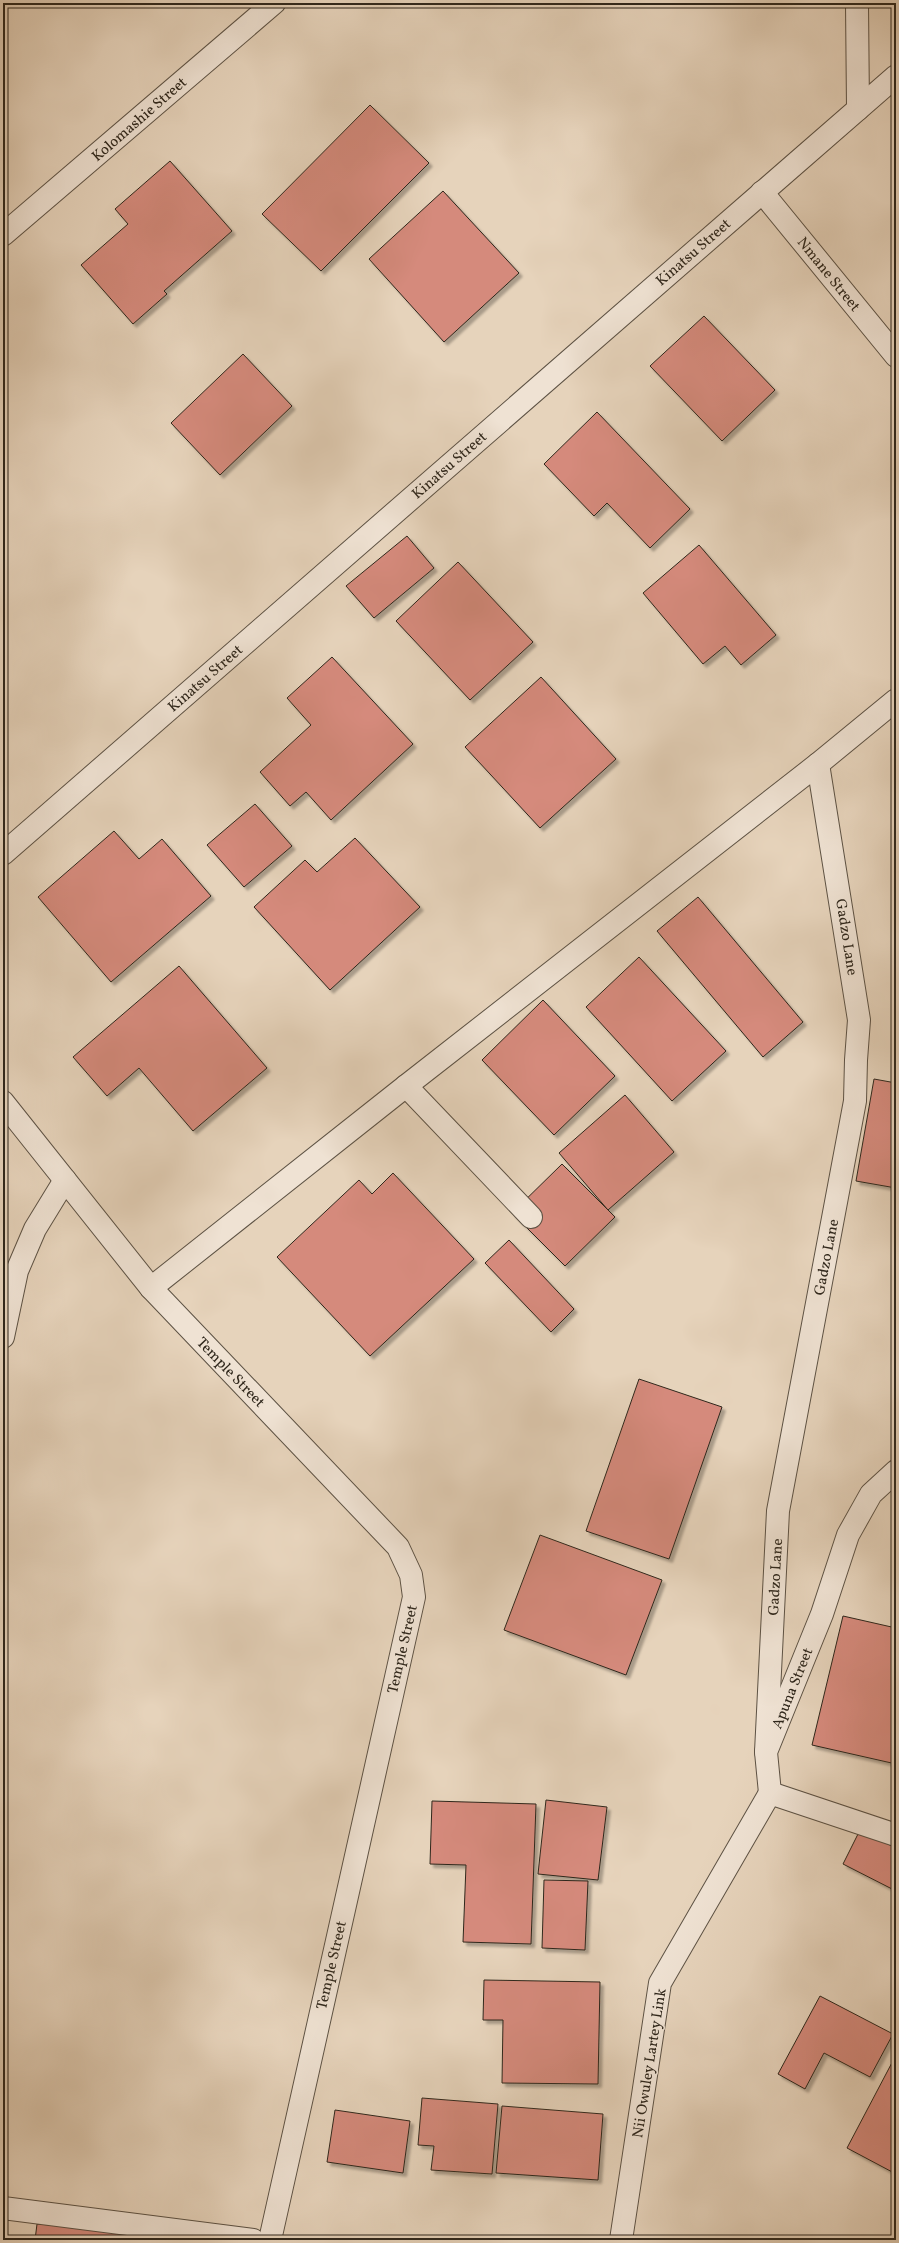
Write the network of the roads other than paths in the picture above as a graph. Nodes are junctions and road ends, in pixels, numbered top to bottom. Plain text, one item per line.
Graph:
1 (274, 3) edge
2 (858, 3) edge
3 (896, 76) edge
4 (858, 109) junction
5 (762, 192) junction
6 (3, 235) edge
7 (896, 356) edge
8 (896, 700) edge
9 (818, 764) junction
10 (3, 854) edge
11 (406, 1086) junction
12 (3, 1102) edge
13 (65, 1180) junction
14 (530, 1217) dead end
15 (151, 1288) junction
16 (3, 1337) edge
17 (896, 1471) edge
18 (766, 1752) junction
19 (770, 1793) junction
20 (896, 1835) edge
21 (3, 2208) edge
22 (253, 2240) edge
23 (270, 2240) edge
24 (621, 2240) edge

1 - 6 street, Kolomashie Street
2 - 4 street
3 - 4 street, Kinatsu Street
4 - 5 street, Kinatsu Street
5 - 7 street, Nmane Street
5 - 10 street, Kinatsu Street
8 - 9 street
9 - 11 street
9 - 18 street, Gadzo Lane
11 - 14 street
11 - 15 street
12 - 13 street, Temple Street
13 - 15 street, Temple Street
13 - 16 street
15 - 23 street, Temple Street
17 - 18 street, Apuna Street
18 - 19 street, Apuna Street
19 - 20 street
19 - 24 street, Nii Owuley Lartey Link
21 - 22 street

